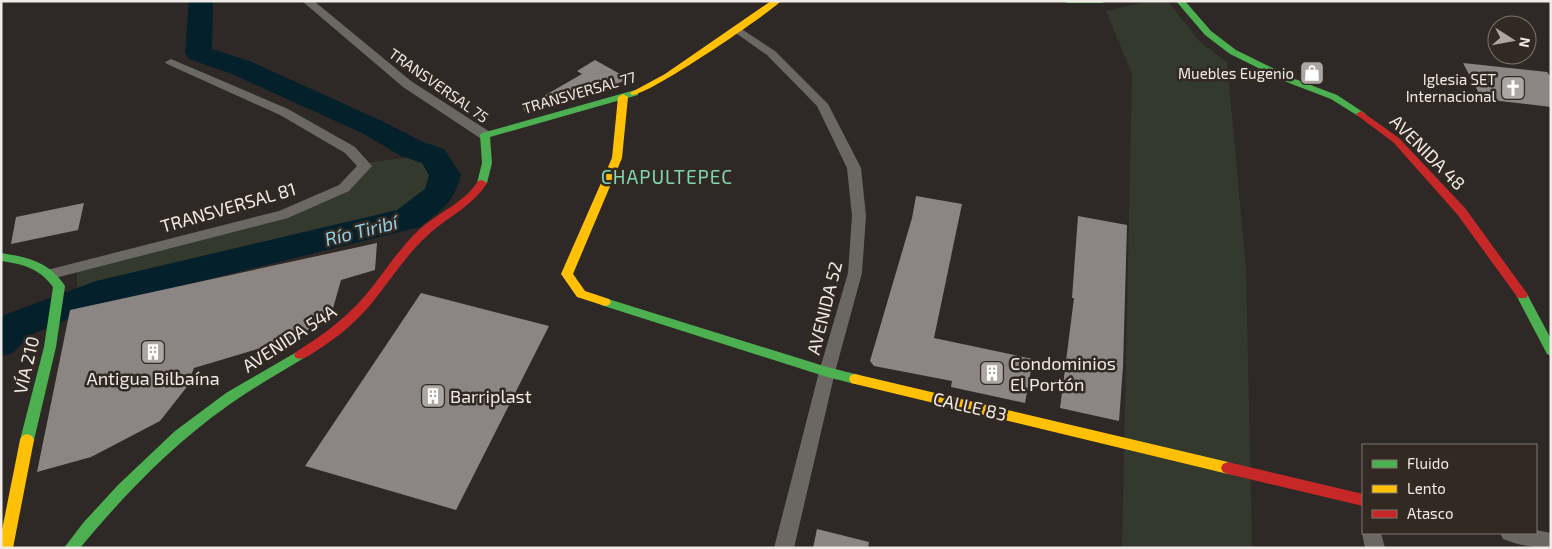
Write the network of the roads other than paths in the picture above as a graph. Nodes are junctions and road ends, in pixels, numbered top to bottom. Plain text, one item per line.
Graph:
1 (307, 1) edge
2 (777, 1) edge
3 (1067, 1) edge
4 (1102, 1) edge
5 (1180, 1) edge
6 (737, 30) junction
7 (171, 62) dead end
8 (623, 97) junction
9 (485, 135) junction
10 (1, 258) edge
11 (55, 280) junction
12 (1551, 350) edge
13 (827, 372) junction
14 (1362, 500) edge
15 (1372, 534) edge
16 (1515, 534) edge
17 (1551, 542) edge
18 (6, 548) edge
19 (71, 548) edge
20 (784, 548) edge
21 (1375, 548) edge

1 - 9 street, TRANSVERSAL 75
2 - 6 street, TRANSVERSAL 77
3 - 4 street
5 - 12 street, AVENIDA 48
6 - 8 street, TRANSVERSAL 77
6 - 13 street, AVENIDA 52
7 - 11 street, TRANSVERSAL 81
8 - 9 street, TRANSVERSAL 77
8 - 13 street, CALLE 83
9 - 19 street, AVENIDA 54A
10 - 11 street
11 - 18 street, VÍA 210
13 - 14 street, CALLE 83
13 - 20 street, AVENIDA 52
15 - 21 street
16 - 17 street

